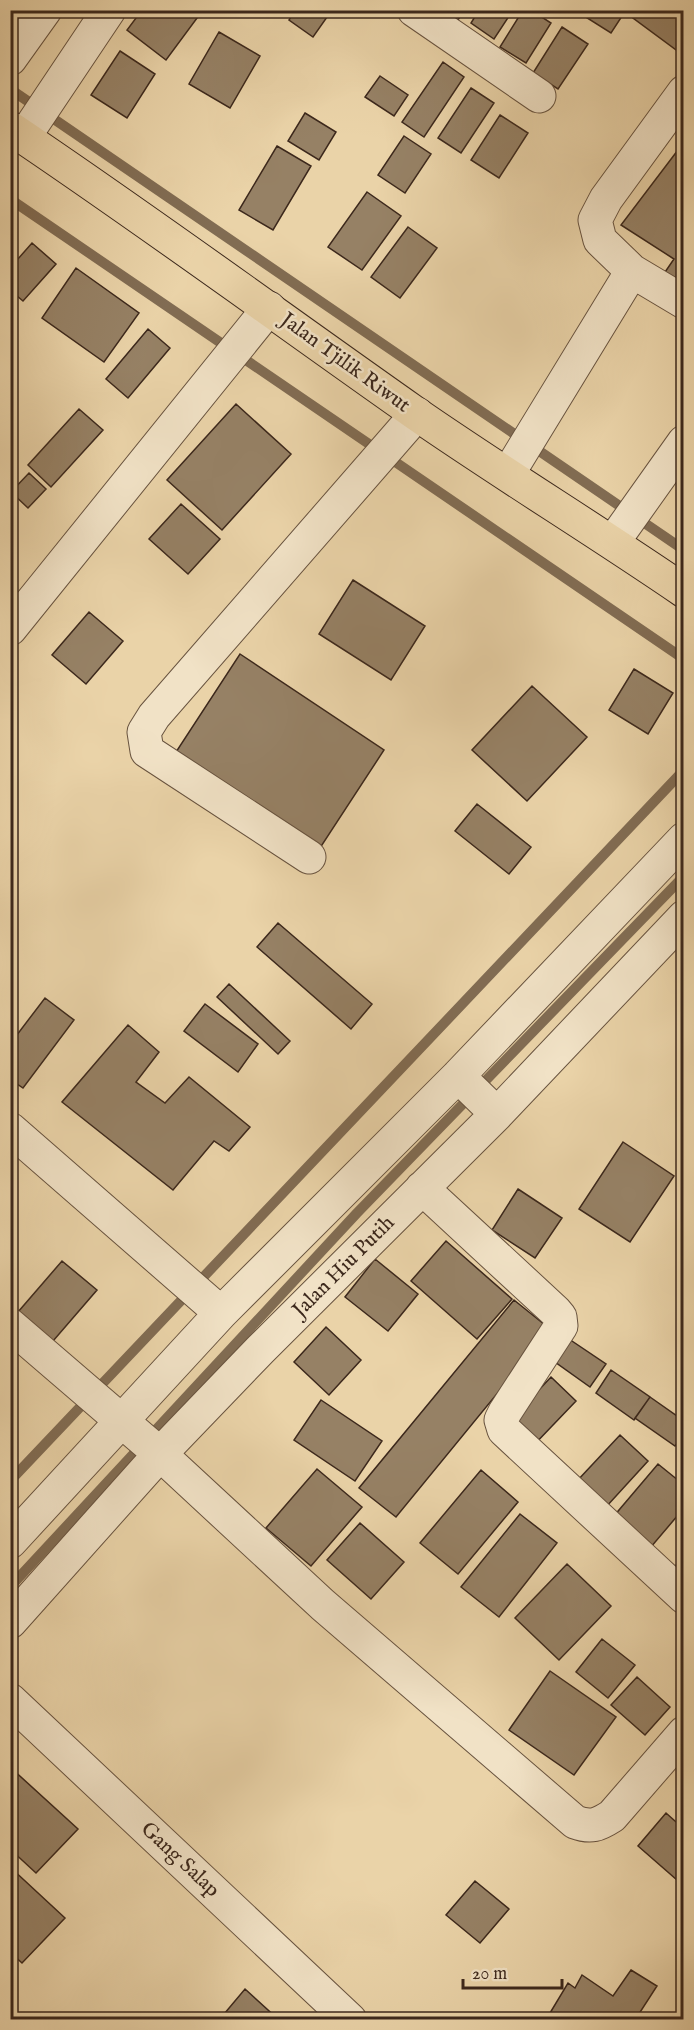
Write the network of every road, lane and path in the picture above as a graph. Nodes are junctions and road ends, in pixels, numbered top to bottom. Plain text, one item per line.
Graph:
1 (45, 10) edge
2 (109, 10) edge
3 (414, 10) edge
4 (10, 58) edge
5 (684, 92) edge
6 (539, 96) dead end
7 (17, 133) edge
8 (632, 271) junction
9 (684, 302) edge
10 (269, 308) junction
11 (417, 414) junction
12 (684, 442) edge
13 (508, 474) junction
14 (613, 542) junction
15 (684, 591) edge
16 (10, 629) edge
17 (684, 839) edge
18 (309, 857) dead end
19 (684, 917) edge
20 (458, 1076) junction
21 (497, 1114) junction
22 (10, 1129) edge
23 (422, 1188) junction
24 (221, 1313) junction
25 (10, 1325) edge
26 (122, 1422) junction
27 (160, 1454) junction
28 (10, 1542) edge
29 (684, 1597) edge
30 (10, 1622) edge
31 (10, 1700) edge
32 (684, 1732) edge
33 (350, 2019) edge

1 - 4 street
2 - 7 street
3 - 6 street
5 - 8 street
7 - 10 highway, Jalan Tjilik Riwut
8 - 9 street
8 - 13 street
10 - 11 highway, Jalan Tjilik Riwut
10 - 16 street
11 - 13 highway, Jalan Tjilik Riwut
11 - 18 street
12 - 14 street
13 - 14 highway, Jalan Tjilik Riwut
14 - 15 highway, Jalan Tjilik Riwut
17 - 20 street
19 - 21 street, Jalan Hiu Putih
20 - 21 street
20 - 24 street
21 - 23 street, Jalan Hiu Putih
22 - 24 street
23 - 27 street, Jalan Hiu Putih
23 - 29 street
24 - 26 street
25 - 26 street
26 - 27 street
26 - 28 street
27 - 30 street, Jalan Hiu Putih
27 - 32 street
31 - 33 street, Gang Salap

